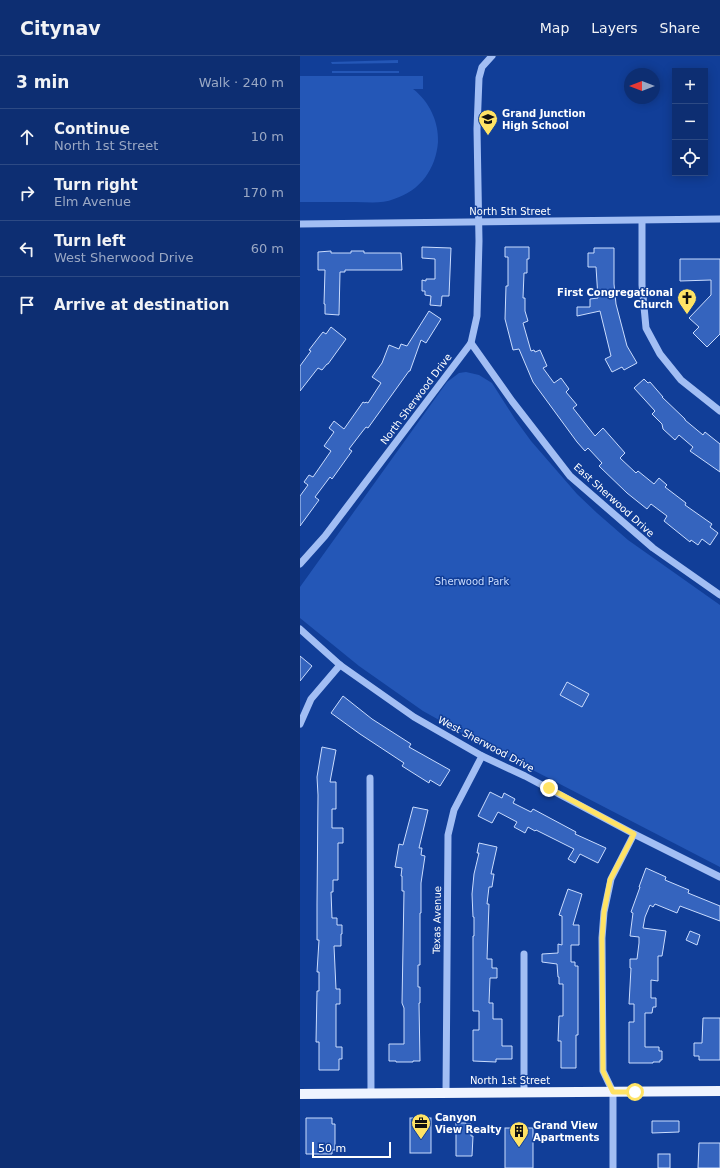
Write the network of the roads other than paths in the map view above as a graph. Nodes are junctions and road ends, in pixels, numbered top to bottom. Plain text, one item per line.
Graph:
1 (492, 56) edge
2 (720, 219) edge
3 (479, 221) junction
4 (642, 221) junction
5 (300, 224) edge
6 (471, 343) junction
7 (720, 411) edge
8 (300, 564) edge
9 (720, 594) edge
10 (300, 629) edge
11 (340, 665) junction
12 (300, 724) edge
13 (482, 756) junction
14 (370, 778) dead end
15 (634, 834) junction
16 (720, 877) edge
17 (524, 954) dead end
18 (720, 1091) edge
19 (524, 1092) junction
20 (613, 1092) junction
21 (371, 1093) junction
22 (446, 1093) junction
23 (300, 1094) edge
24 (614, 1168) edge

1 - 3 street, North Sherwood Drive
2 - 4 street, North 5th Street
3 - 4 street, North 5th Street
3 - 5 street, North 5th Street
3 - 6 street, North Sherwood Drive
4 - 7 street
6 - 8 street, North Sherwood Drive
6 - 9 street, East Sherwood Drive
10 - 11 street, West Sherwood Drive
11 - 12 street
11 - 13 street, West Sherwood Drive
13 - 15 street, West Sherwood Drive
13 - 22 street, Texas Avenue
14 - 21 street
15 - 16 street, West Sherwood Drive
15 - 20 street
17 - 19 street
18 - 20 main road, North 1st Street
19 - 20 main road, North 1st Street
19 - 22 main road, North 1st Street
20 - 24 street
21 - 22 main road, North 1st Street
21 - 23 main road, North 1st Street

